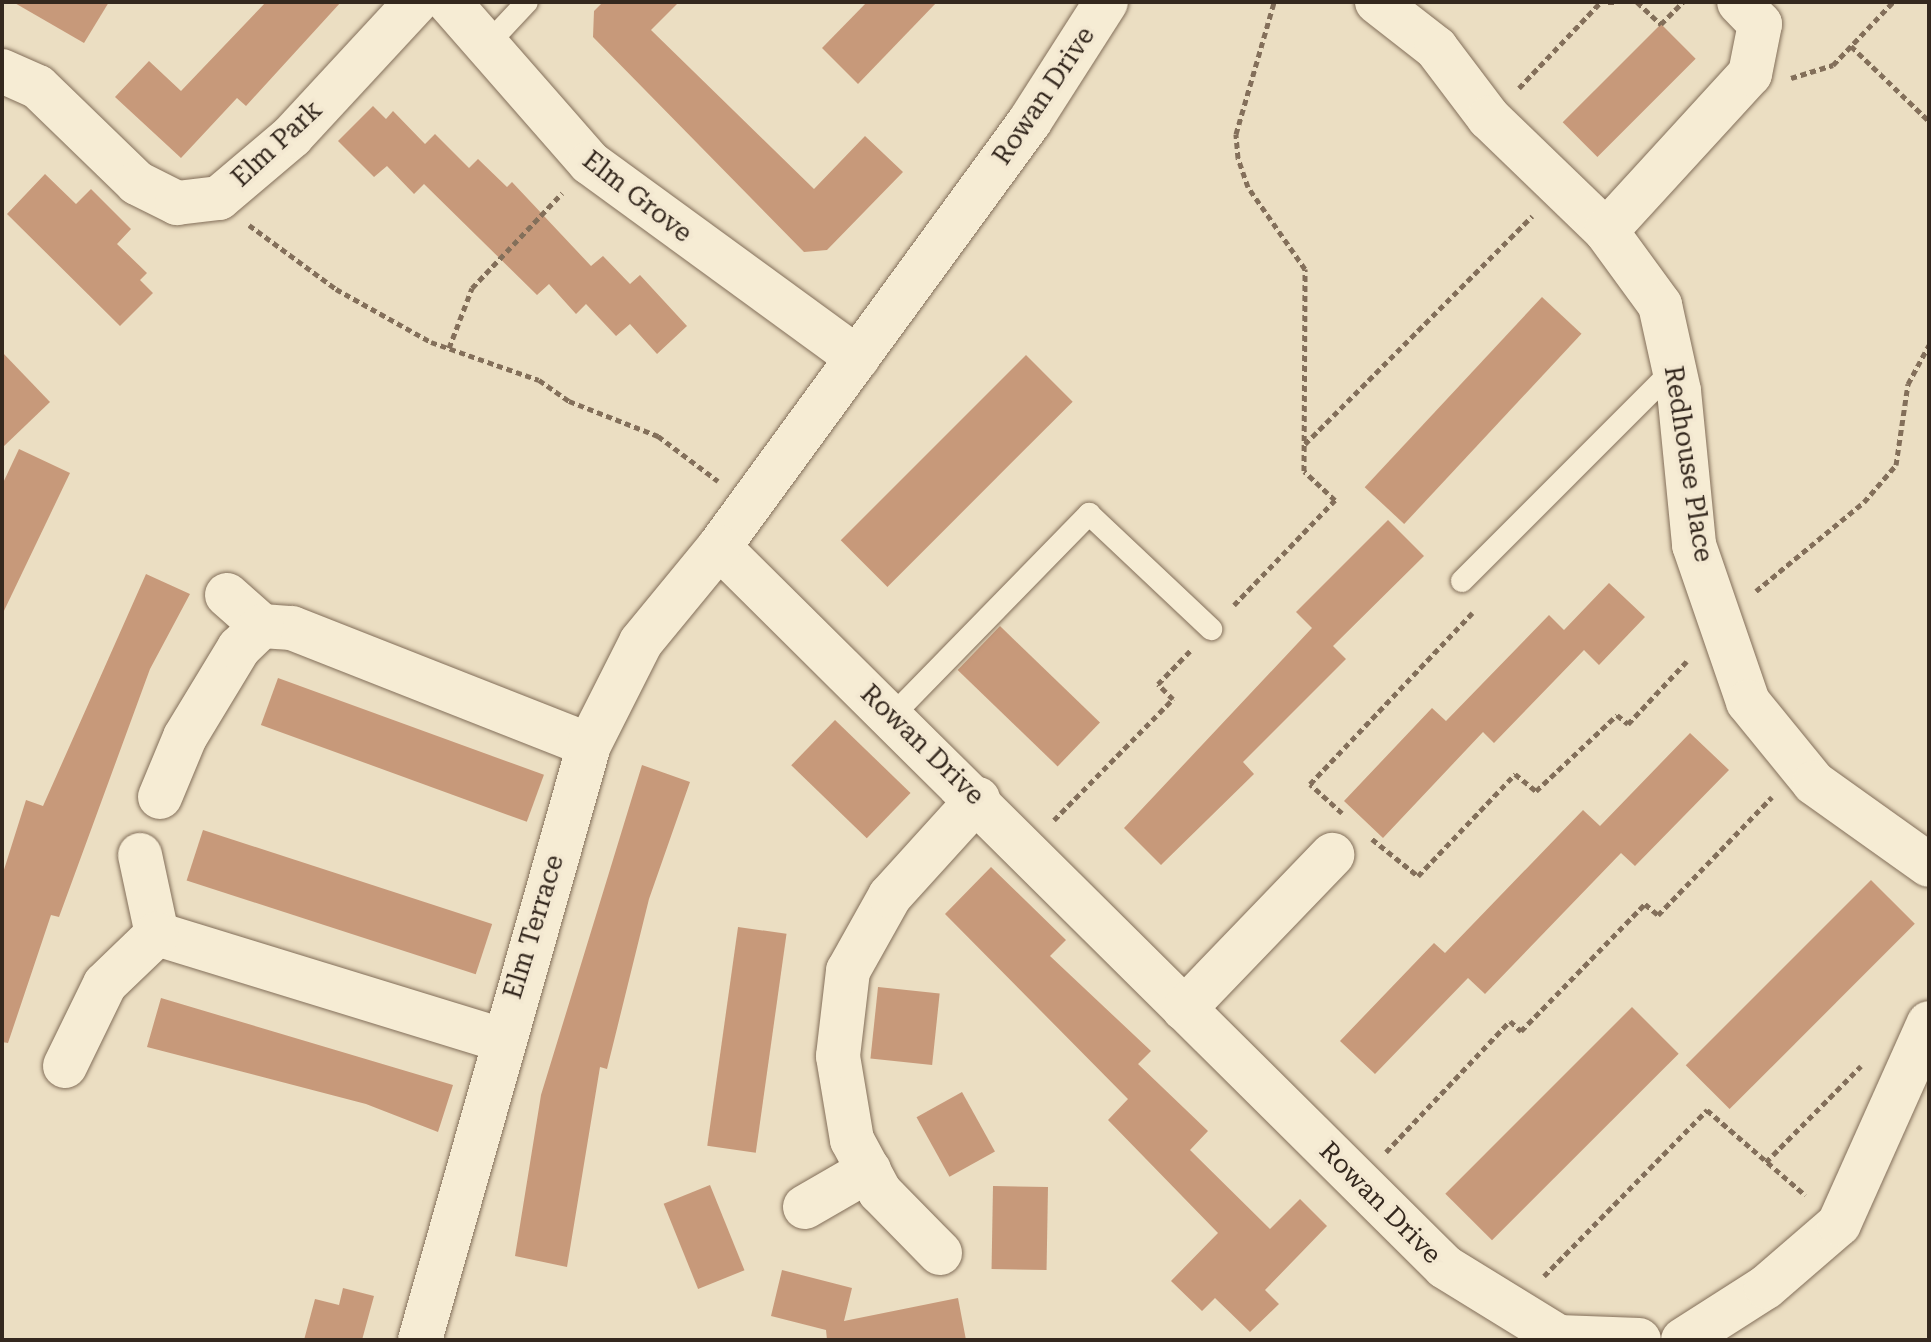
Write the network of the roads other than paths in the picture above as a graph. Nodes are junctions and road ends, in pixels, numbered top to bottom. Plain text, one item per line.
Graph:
1 (416, 2) edge
2 (449, 2) edge
3 (527, 2) edge
4 (1106, 2) edge
5 (1377, 2) edge
6 (1739, 2) edge
7 (483, 49) junction
8 (2, 71) edge
9 (1606, 231) junction
10 (857, 358) junction
11 (1674, 369) junction
12 (719, 547) junction
13 (1462, 581) road end
14 (227, 595) dead end
15 (262, 626) junction
16 (1211, 629) road end
17 (891, 717) junction
18 (589, 745) junction
19 (160, 797) dead end
20 (978, 799) junction
21 (1345, 841) road end
22 (140, 855) dead end
23 (1929, 865) edge
24 (157, 934) junction
25 (1184, 1009) junction
26 (1927, 1032) edge
27 (501, 1040) junction
28 (65, 1066) dead end
29 (869, 1170) junction
30 (805, 1207) dead end
31 (940, 1253) dead end
32 (420, 1340) edge
33 (1639, 1340) edge
34 (1683, 1340) edge

1 - 8 street, Elm Park
2 - 7 street, Elm Grove
3 - 7 lane
4 - 10 street, Rowan Drive
5 - 9 street, Redhouse Place
6 - 9 street
7 - 10 street, Elm Grove
9 - 11 street, Redhouse Place
10 - 12 street, Rowan Drive
11 - 13 lane
11 - 23 street, Redhouse Place
12 - 17 street, Rowan Drive
12 - 18 street, Elm Terrace
14 - 15 street
15 - 18 street
15 - 19 street
16 - 17 lane
17 - 20 street, Rowan Drive
18 - 27 street, Elm Terrace
20 - 25 street, Rowan Drive
20 - 29 street
21 - 25 street
22 - 24 street
24 - 27 street
24 - 28 street
25 - 33 street, Rowan Drive
26 - 34 street
27 - 32 street, Elm Terrace
29 - 30 street
29 - 31 street

